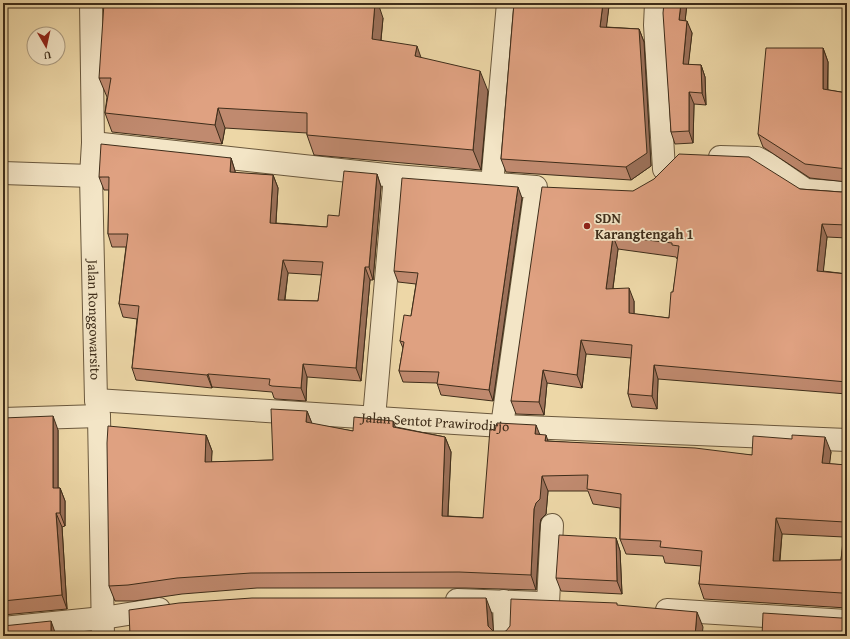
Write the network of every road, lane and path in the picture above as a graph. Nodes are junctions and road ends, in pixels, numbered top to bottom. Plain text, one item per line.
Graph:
1 (91, 3) edge
2 (508, 3) edge
3 (656, 3) edge
4 (93, 143) junction
5 (664, 169) junction
6 (3, 173) edge
7 (91, 176) junction
8 (395, 176) junction
9 (492, 184) junction
10 (648, 185) edge
11 (536, 187) junction
12 (558, 189) edge
13 (847, 193) edge
14 (98, 408) junction
15 (374, 418) junction
16 (3, 419) edge
17 (502, 426) junction
18 (847, 440) edge
19 (552, 525) dead end
20 (434, 600) edge
21 (504, 601) junction
22 (548, 603) junction
23 (569, 604) edge
24 (176, 607) edge
25 (644, 608) edge
26 (847, 621) edge
27 (103, 627) edge
28 (3, 628) edge
29 (505, 636) edge

1 - 4 street, Jalan Ronggowarsito
2 - 9 street
3 - 5 street
4 - 7 street, Jalan Ronggowarsito
4 - 8 street
5 - 10 street
5 - 13 street
6 - 7 street
7 - 14 street, Jalan Ronggowarsito
8 - 9 street
8 - 15 street
9 - 11 street
11 - 12 street
11 - 17 street
14 - 15 street, Jalan Sentot Prawirodirjo
14 - 16 street, Jalan Sentot Prawirodirjo
14 - 27 street, Jalan Ronggowarsito
15 - 17 street, Jalan Sentot Prawirodirjo
17 - 18 street, Jalan Sentot Prawirodirjo
19 - 22 street
20 - 21 street
21 - 22 street
21 - 29 street
22 - 23 street
24 - 27 street
25 - 26 street
27 - 28 street

